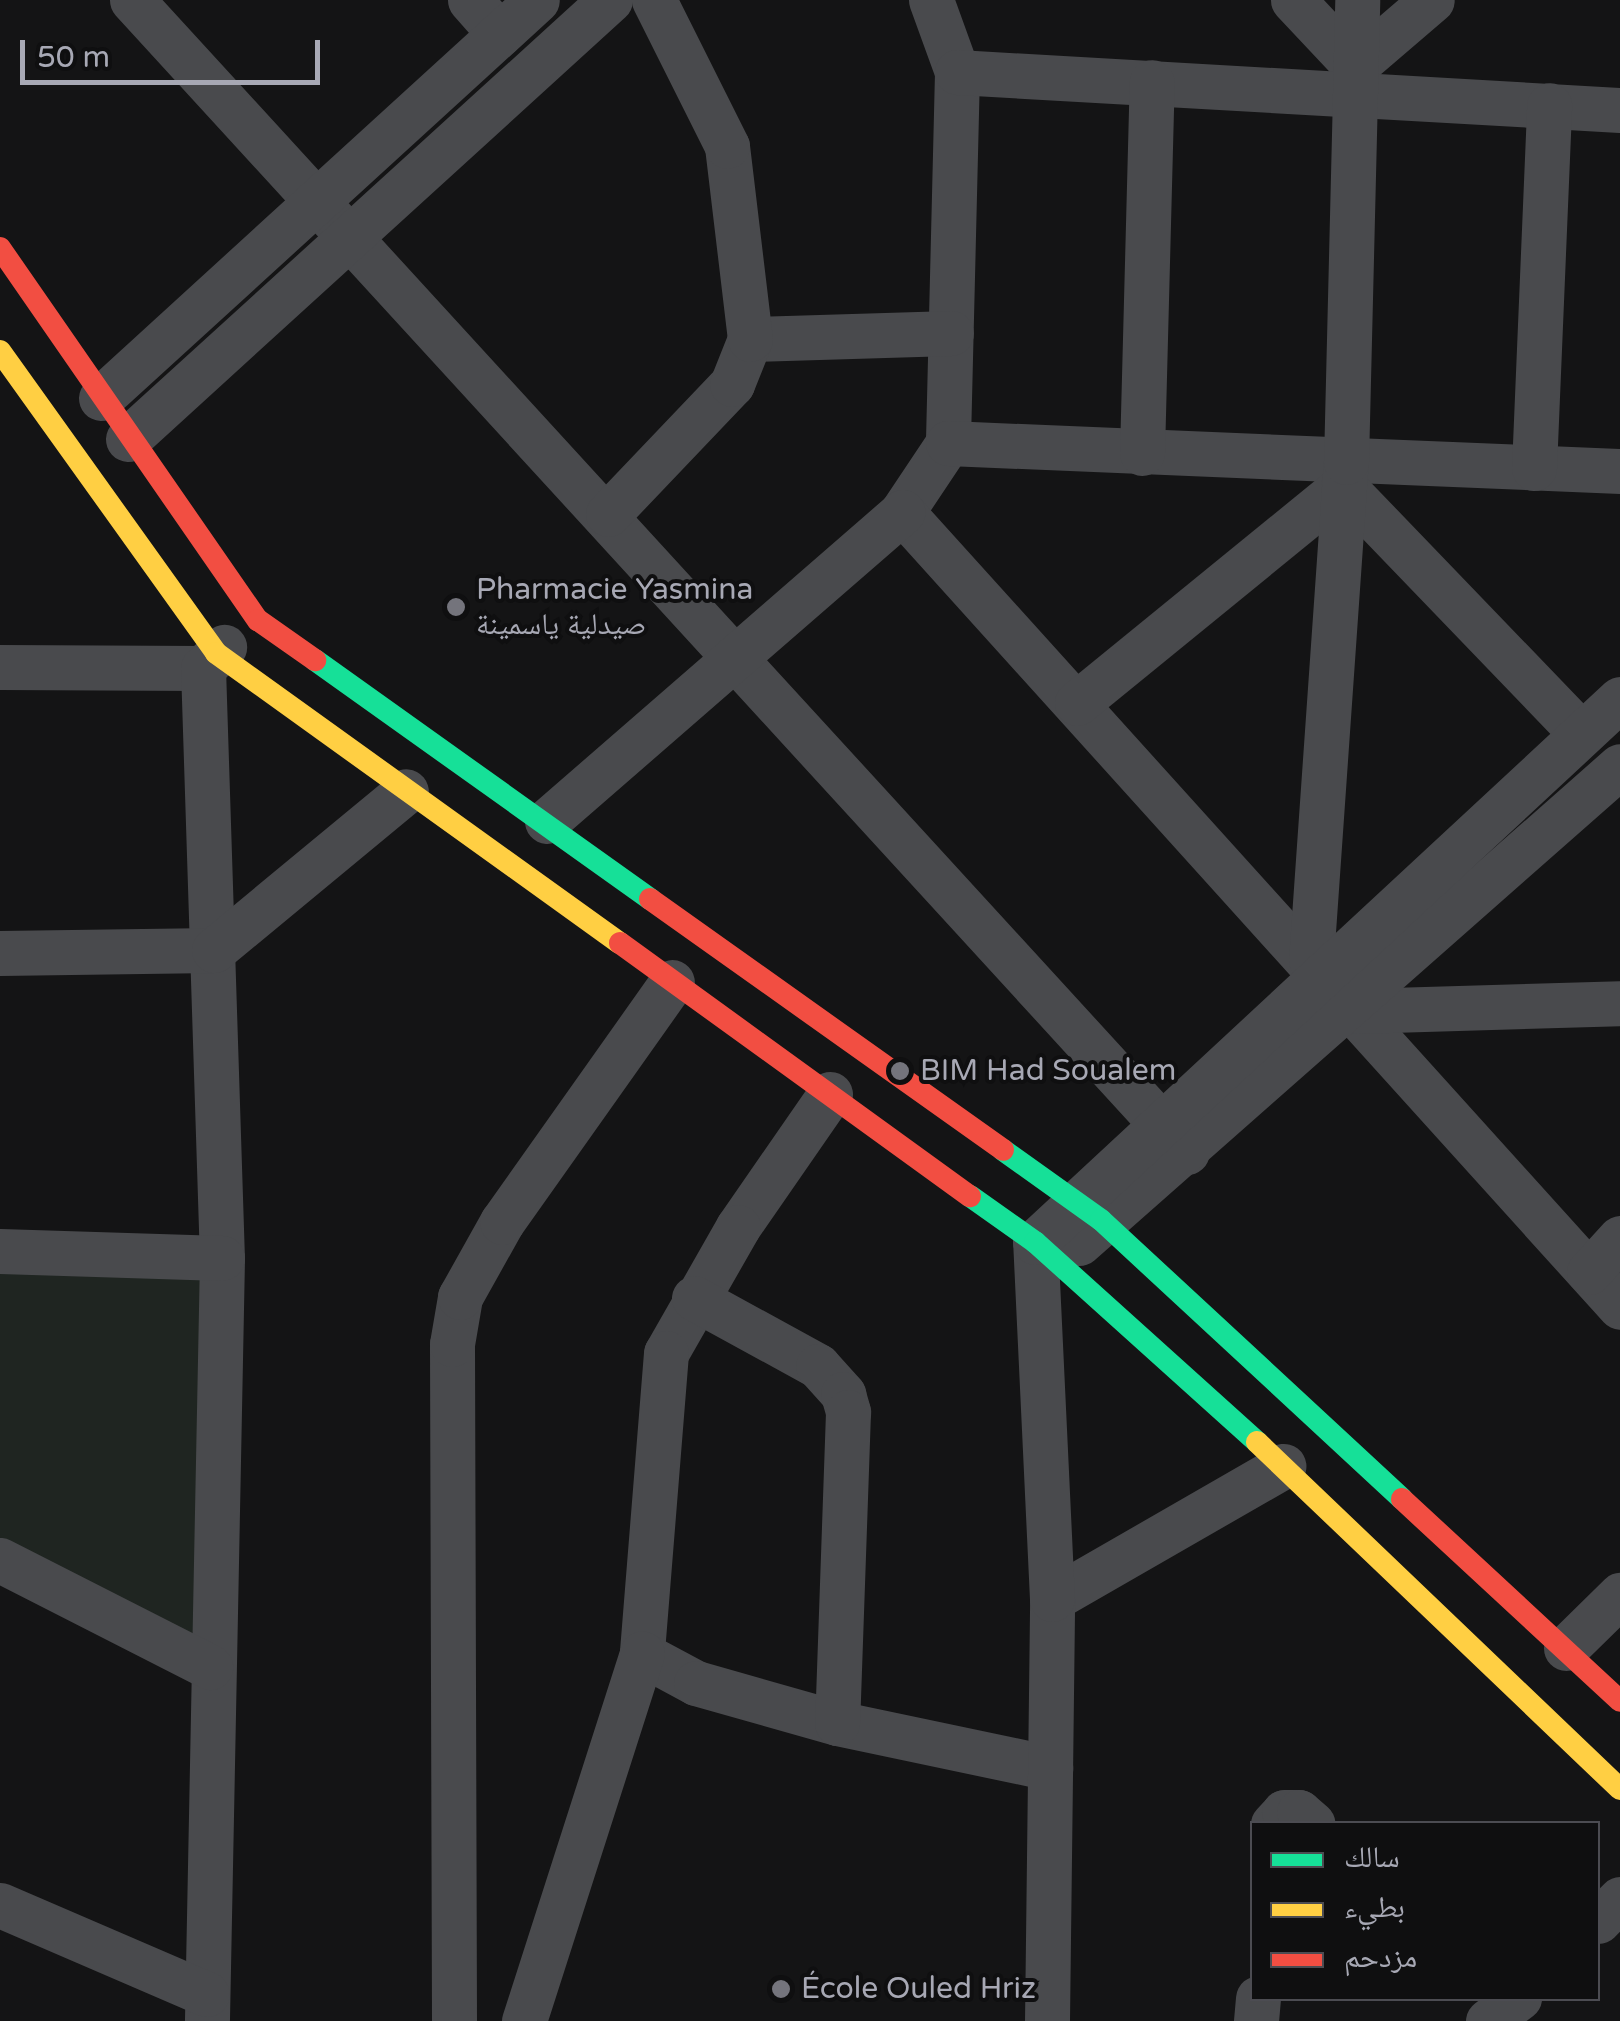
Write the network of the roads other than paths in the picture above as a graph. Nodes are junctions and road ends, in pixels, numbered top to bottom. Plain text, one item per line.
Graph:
1 (132, 0) edge
2 (470, 0) edge
3 (537, 0) edge
4 (610, 0) edge
5 (654, 0) edge
6 (931, 0) edge
7 (1293, 0) edge
8 (1357, 0) edge
9 (1432, 0) edge
10 (500, 34) junction
11 (957, 72) junction
12 (1355, 80) junction
13 (1152, 82) junction
14 (1549, 105) junction
15 (1620, 110) edge
16 (315, 196) junction
17 (350, 234) junction
18 (0, 248) edge
19 (951, 332) junction
20 (750, 339) junction
21 (0, 351) edge
22 (101, 398) junction
23 (128, 439) junction
24 (948, 443) junction
25 (1142, 452) junction
26 (1534, 468) junction
27 (1620, 471) edge
28 (1345, 474) junction
29 (902, 512) junction
30 (608, 514) junction
31 (258, 620) junction
32 (739, 656) junction
33 (210, 661) junction
34 (0, 667) edge
35 (1620, 699) edge
36 (1077, 703) junction
37 (1582, 734) junction
38 (1620, 766) edge
39 (406, 791) junction
40 (547, 821) junction
41 (214, 950) junction
42 (0, 953) edge
43 (672, 982) junction
44 (1336, 987) junction
45 (1620, 1003) edge
46 (830, 1094) junction
47 (1173, 1137) junction
48 (1088, 1211) junction
49 (1620, 1238) edge
50 (0, 1251) edge
51 (222, 1258) junction
52 (1045, 1267) junction
53 (1589, 1272) junction
54 (694, 1298) junction
55 (1620, 1307) edge
56 (1283, 1466) junction
57 (0, 1560) edge
58 (1620, 1595) edge
59 (1052, 1599) junction
60 (1566, 1648) junction
61 (642, 1654) junction
62 (210, 1667) junction
63 (1620, 1700) edge
64 (836, 1723) junction
65 (1050, 1768) junction
66 (1620, 1789) edge
67 (1276, 1821) edge
68 (1310, 1821) edge
69 (1620, 1899) edge
70 (0, 1906) edge
71 (1600, 1919) edge
72 (1515, 2001) edge
73 (1520, 2001) edge
74 (207, 2007) edge
75 (454, 2021) edge
76 (524, 2021) edge
77 (1047, 2021) edge
78 (1488, 2021) edge
79 (1535, 2021) edge

1 - 16 street
2 - 10 street
3 - 10 street
4 - 17 street
5 - 20 street
6 - 11 street
7 - 12 street
8 - 12 street
9 - 12 street
10 - 16 street
11 - 13 street
11 - 19 street
12 - 13 street
12 - 14 street
12 - 28 street
13 - 25 street
14 - 15 street
14 - 26 street
16 - 17 street
16 - 22 street
17 - 23 street
17 - 30 street
18 - 22 street
19 - 20 street
19 - 24 street
20 - 30 street
21 - 33 street
22 - 23 street
23 - 31 street
24 - 25 street
24 - 29 street
25 - 28 street
26 - 27 street
26 - 28 street
28 - 36 street
28 - 37 street
28 - 44 street
29 - 32 street
29 - 36 street
30 - 32 street
31 - 33 street
31 - 40 street
32 - 40 street
32 - 47 street
33 - 34 street
33 - 39 street
33 - 41 street
35 - 37 street
36 - 44 street
37 - 44 street
38 - 44 street
39 - 41 street
39 - 43 street
40 - 48 street
41 - 42 street
41 - 51 street
43 - 46 street
43 - 75 street
44 - 45 street
44 - 47 street
44 - 53 street
46 - 52 street
46 - 54 street
47 - 48 street
48 - 52 street
48 - 60 street
49 - 53 street
50 - 51 street
51 - 62 street
52 - 56 street
52 - 59 street
53 - 55 street
54 - 61 street
54 - 64 street
56 - 59 street
56 - 66 street
57 - 62 street
58 - 60 street
59 - 65 street
60 - 63 street
61 - 64 street
61 - 76 street
62 - 74 street
64 - 65 street
65 - 77 street
67 - 68 street
69 - 71 street
70 - 74 street
72 - 78 street
73 - 79 street

